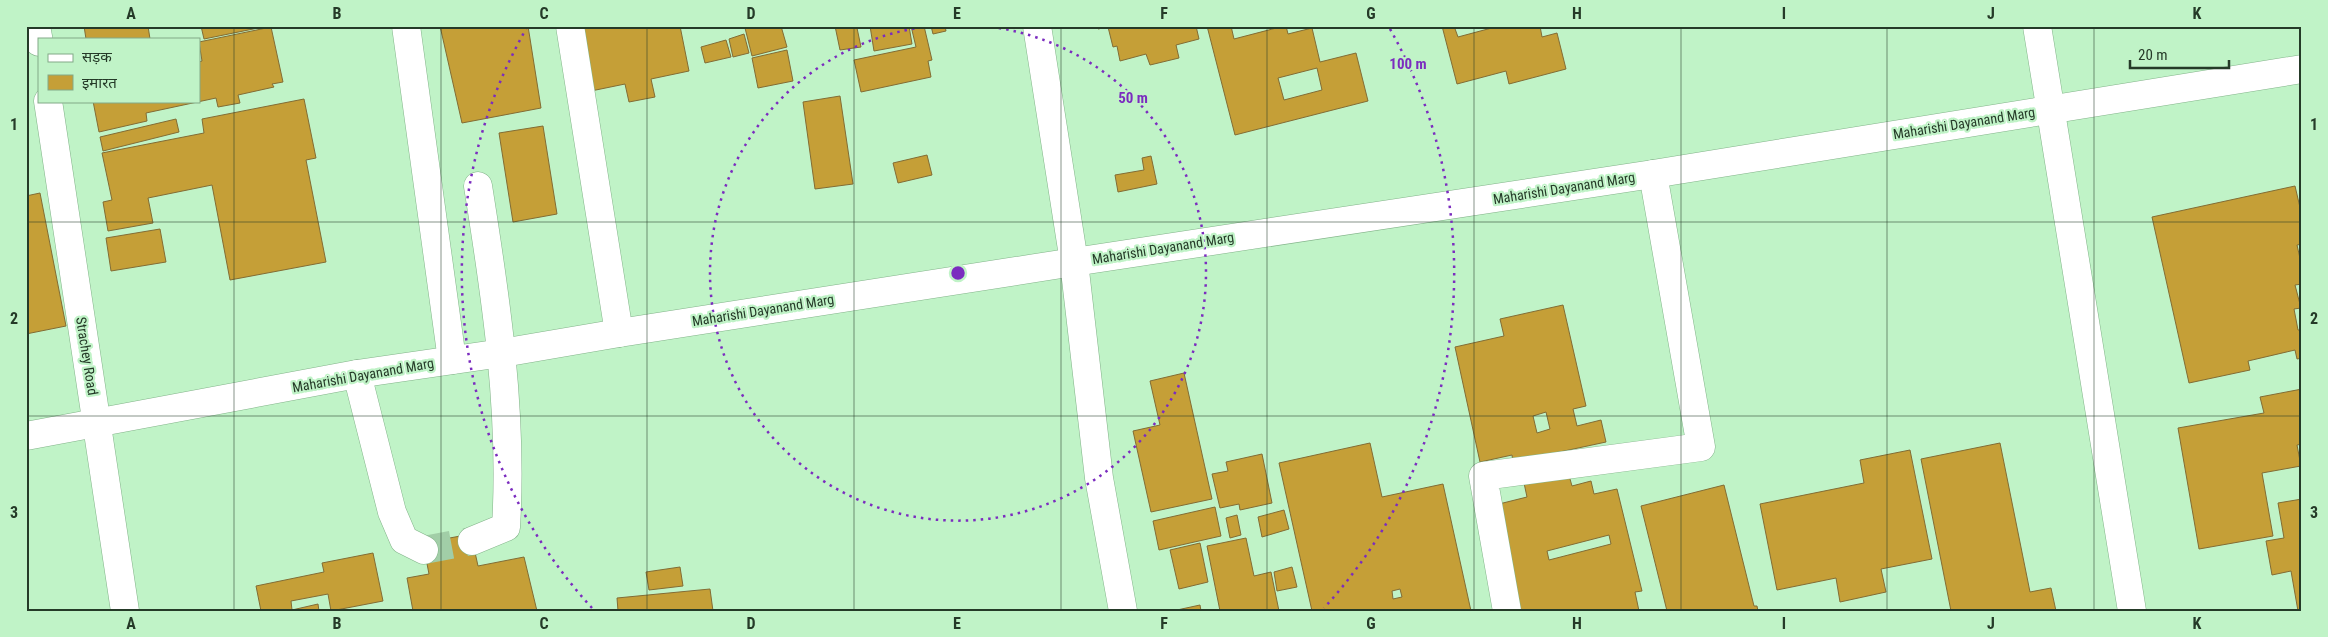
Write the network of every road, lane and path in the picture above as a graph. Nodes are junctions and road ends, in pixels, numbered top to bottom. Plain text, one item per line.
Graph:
1 (406, 26) edge
2 (570, 26) edge
3 (1038, 26) edge
4 (2037, 26) edge
5 (2302, 69) edge
6 (48, 102) edge
7 (2050, 109) junction
8 (1654, 174) junction
9 (478, 186) dead end
10 (1074, 262) junction
11 (619, 332) junction
12 (502, 353) junction
13 (452, 360) junction
14 (357, 374) junction
15 (98, 424) junction
16 (26, 436) edge
17 (472, 541) tunnel mouth
18 (424, 550) tunnel mouth
19 (125, 611) edge
20 (1123, 611) edge
21 (1507, 611) edge
22 (2132, 611) edge

1 - 13 street
2 - 11 street
3 - 10 street
4 - 7 street
5 - 7 street, Maharishi Dayanand Marg
6 - 15 street, Strachey Road
7 - 8 street, Maharishi Dayanand Marg
7 - 22 street
8 - 10 street, Maharishi Dayanand Marg
8 - 21 street
9 - 12 street
10 - 11 street, Maharishi Dayanand Marg
10 - 20 street
11 - 12 street, Maharishi Dayanand Marg
12 - 13 street, Maharishi Dayanand Marg
12 - 17 street
13 - 14 street, Maharishi Dayanand Marg
14 - 15 street, Maharishi Dayanand Marg
14 - 18 street
15 - 16 street, Maharishi Dayanand Marg
15 - 19 street, Strachey Road

